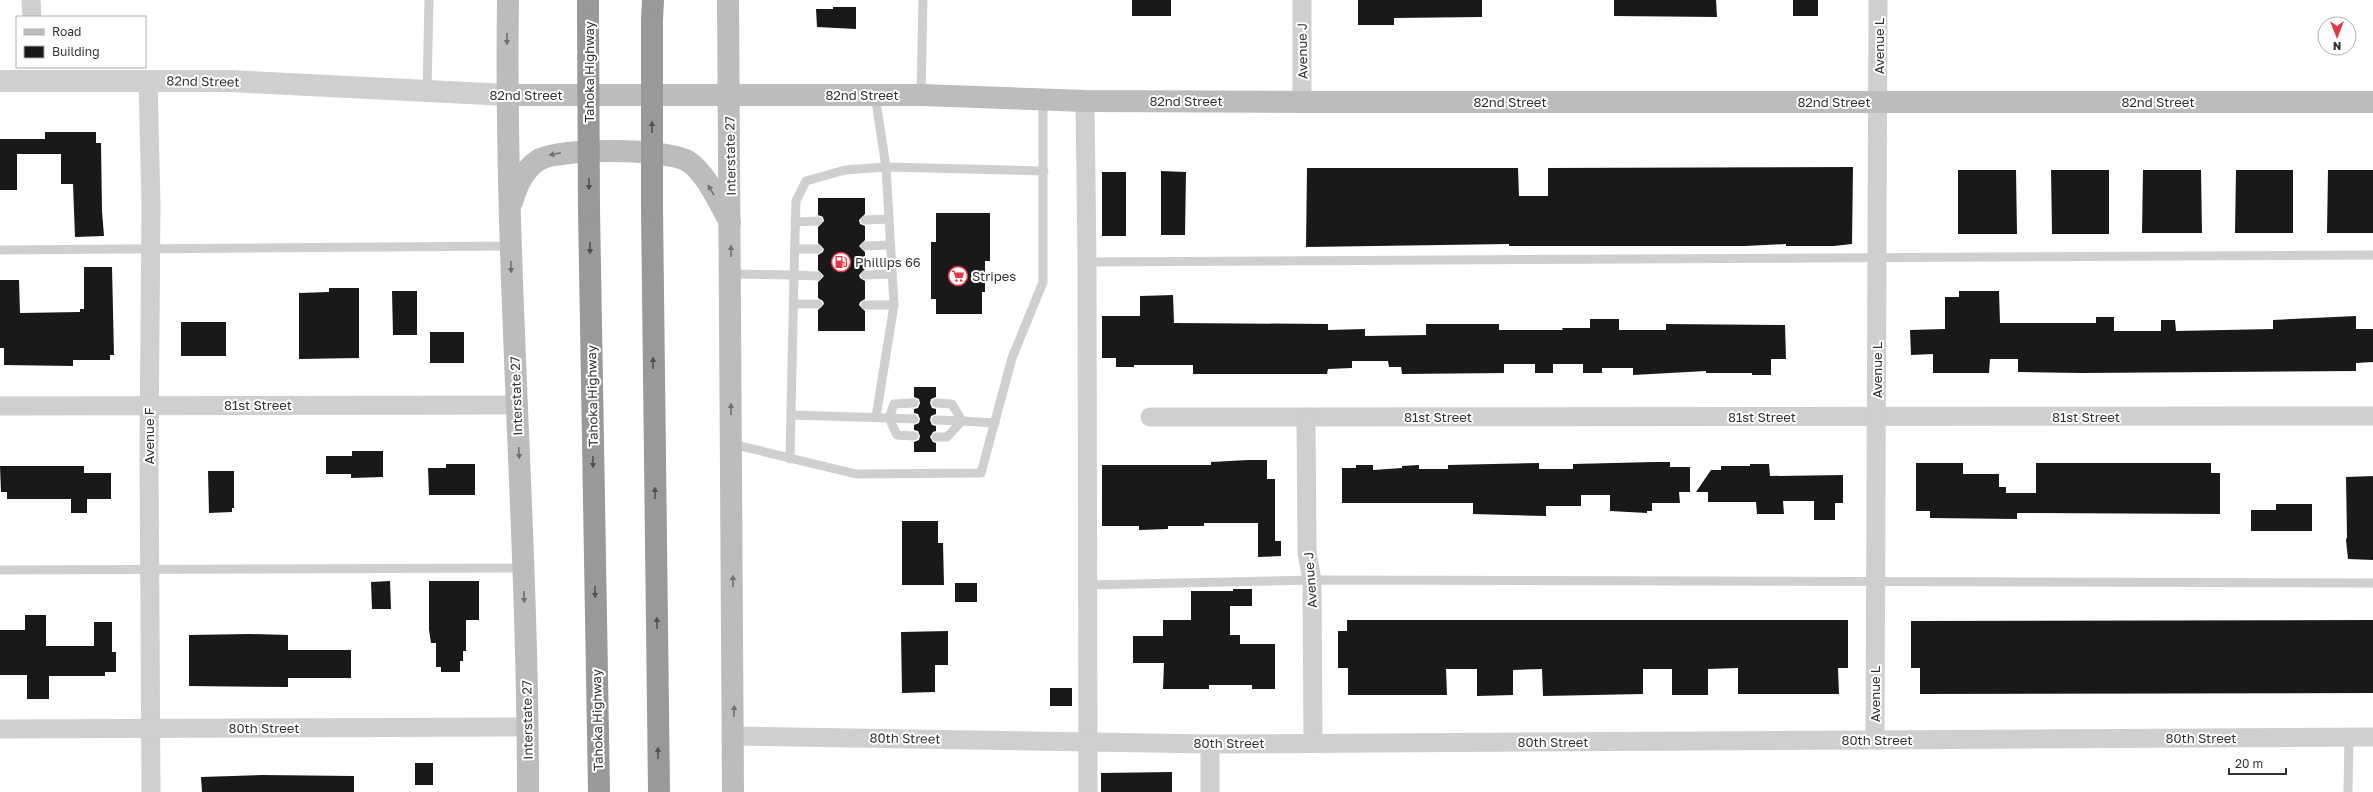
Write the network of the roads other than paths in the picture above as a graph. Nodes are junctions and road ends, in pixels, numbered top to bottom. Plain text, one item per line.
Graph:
1 (31, 0) edge
2 (429, 0) edge
3 (508, 0) edge
4 (728, 0) edge
5 (923, 0) edge
6 (1302, 0) edge
7 (1878, 0) edge
8 (588, 10) edge
9 (652, 10) edge
10 (32, 16) edge
11 (33, 74) edge
12 (0, 81) edge
13 (148, 81) junction
14 (427, 92) junction
15 (729, 94) junction
16 (874, 95) junction
17 (921, 95) junction
18 (507, 96) junction
19 (1043, 100) junction
20 (1085, 100) junction
21 (1302, 102) junction
22 (1879, 102) junction
23 (2373, 102) edge
24 (886, 167) junction
25 (1044, 171) junction
26 (509, 209) junction
27 (889, 219) junction
28 (865, 220) dead end
29 (818, 221) dead end
30 (795, 222) junction
31 (731, 223) junction
32 (890, 245) junction
33 (510, 246) junction
34 (865, 246) dead end
35 (795, 249) junction
36 (818, 249) dead end
37 (0, 250) edge
38 (150, 250) junction
39 (2373, 255) edge
40 (1878, 257) junction
41 (1088, 262) junction
42 (731, 274) junction
43 (892, 274) junction
44 (794, 275) junction
45 (865, 275) dead end
46 (818, 276) dead end
47 (794, 304) junction
48 (818, 304) dead end
49 (865, 305) dead end
50 (894, 305) junction
51 (914, 403) dead end
52 (936, 403) dead end
53 (149, 405) junction
54 (517, 405) junction
55 (0, 406) edge
56 (791, 415) junction
57 (2373, 416) edge
58 (876, 417) junction
59 (1150, 417) dead end
60 (1306, 417) junction
61 (1877, 417) junction
62 (889, 418) junction
63 (914, 420) dead end
64 (936, 420) dead end
65 (962, 421) junction
66 (995, 423) junction
67 (914, 436) dead end
68 (936, 437) dead end
69 (732, 444) junction
70 (790, 460) junction
71 (523, 568) junction
72 (150, 569) junction
73 (0, 570) edge
74 (1312, 580) junction
75 (1876, 582) junction
76 (2373, 583) edge
77 (1088, 585) junction
78 (528, 727) junction
79 (151, 728) junction
80 (0, 729) edge
81 (733, 736) junction
82 (2349, 737) junction
83 (2373, 737) edge
84 (1875, 740) junction
85 (1088, 741) junction
86 (1313, 743) junction
87 (1210, 744) junction
88 (151, 792) edge
89 (528, 792) edge
90 (598, 792) edge
91 (659, 792) edge
92 (733, 792) edge
93 (1088, 792) edge
94 (1210, 792) edge
95 (2348, 792) edge

1 - 10 street
2 - 14 lane
3 -> 18 main road, Interstate 27
4 - 15 main road, Interstate 27
5 - 17 lane
6 - 21 street, Avenue J
7 - 22 street, Avenue L
8 -> 90 highway, Tahoka Highway, bridge
91 -> 9 highway, bridge
11 - 12 street, 82nd Street
11 - 13 street, 82nd Street
13 - 14 street, 82nd Street
13 - 38 street, Avenue F
14 - 18 street, 82nd Street
15 - 16 main road, 82nd Street
15 - 18 main road, 82nd Street
15 - 31 main road, Interstate 27
16 - 17 main road, 82nd Street
16 - 24 lane
17 - 19 main road, 82nd Street
18 - 26 main road, Interstate 27
19 - 20 main road, 82nd Street
19 - 25 lane
20 - 21 main road, 82nd Street
20 - 41 street
21 - 22 main road, 82nd Street
22 - 23 main road, 82nd Street
22 - 40 street, Avenue L
24 - 25 lane
24 - 27 lane
24 - 30 lane
25 - 66 lane
31 -> 26 main road
26 - 33 main road, Interstate 27
27 - 28 lane
27 - 32 lane
29 - 30 lane
30 - 35 lane
42 -> 31 main road, Interstate 27
32 - 34 lane
32 - 43 lane
33 - 38 lane
33 -> 54 main road, Interstate 27
35 - 36 lane
35 - 44 lane
37 - 38 lane
38 - 53 street, Avenue F
39 - 40 lane
40 - 41 lane
40 - 61 street, Avenue L
41 - 77 street
42 - 44 lane
69 -> 42 main road, Interstate 27
43 - 45 lane
43 - 50 lane
44 - 46 lane
44 - 47 lane
47 - 48 lane
47 - 56 lane
49 - 50 lane
50 - 58 lane
51 - 62 lane
52 - 65 lane
53 - 54 street, 81st Street
53 - 55 street, 81st Street
53 - 72 street, Avenue F
54 -> 71 main road, Interstate 27
56 - 58 lane
56 - 70 lane
57 - 61 street, 81st Street
58 - 62 lane
59 - 60 street, 81st Street
60 - 61 street, 81st Street
60 - 74 street, Avenue J
61 - 75 street, Avenue L
62 - 63 lane
62 - 67 lane
64 - 65 lane
65 - 66 lane
65 - 68 lane
66 - 70 lane
69 - 70 lane
81 -> 69 main road, Interstate 27
71 - 72 lane
71 -> 78 main road, Interstate 27
72 - 73 lane
72 - 79 street, Avenue F
74 - 75 lane
74 - 77 lane
74 - 86 street, Avenue J
75 - 76 lane
75 - 84 street, Avenue L
77 - 85 street
78 - 79 street, 80th Street
78 - 89 main road, Interstate 27
79 - 80 street, 80th Street
79 - 88 street, Avenue F
81 - 85 street, 80th Street
81 - 92 main road, Interstate 27
82 - 83 street, 80th Street
82 - 84 street, 80th Street
82 - 95 lane
84 - 86 street, 80th Street
85 - 87 street, 80th Street
85 - 93 street
86 - 87 street, 80th Street
87 - 94 street

